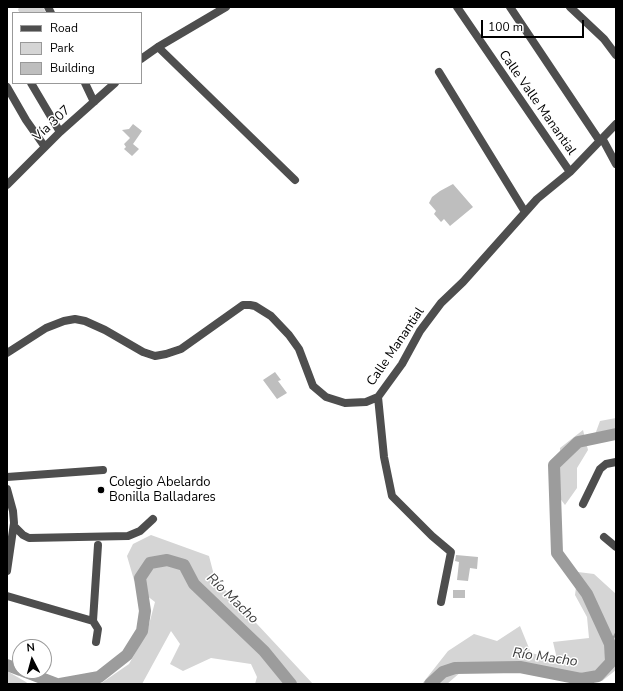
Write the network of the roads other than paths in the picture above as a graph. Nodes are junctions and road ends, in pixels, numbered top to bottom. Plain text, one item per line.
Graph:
1 (226, 7) edge
2 (457, 7) edge
3 (510, 7) edge
4 (570, 7) edge
5 (158, 46) junction
6 (616, 55) edge
7 (142, 58) edge
8 (439, 72) dead end
9 (32, 84) edge
10 (85, 84) edge
11 (114, 84) edge
12 (7, 87) edge
13 (94, 102) junction
14 (616, 124) edge
15 (60, 132) junction
16 (601, 139) junction
17 (45, 147) junction
18 (616, 164) edge
19 (570, 172) junction
20 (295, 180) dead end
21 (7, 185) edge
22 (525, 212) junction
23 (7, 353) edge
24 (378, 397) junction
25 (616, 462) edge
26 (103, 470) dead end
27 (7, 477) edge
28 (7, 489) edge
29 (583, 504) dead end
30 (153, 519) dead end
31 (14, 526) junction
32 (604, 538) dead end
33 (98, 545) dead end
34 (616, 547) edge
35 (7, 571) edge
36 (7, 596) edge
37 (441, 602) dead end
38 (93, 621) junction
39 (96, 642) dead end

1 - 5 street
2 - 19 street, Calle Valle Manantial
3 - 16 street
4 - 6 street
5 - 7 street
5 - 20 street
8 - 22 street
9 - 15 street
10 - 13 street
11 - 13 street, Vía 307
12 - 17 street
13 - 15 street, Vía 307
14 - 16 street, Calle Manantial
15 - 17 street, Vía 307
16 - 18 street
16 - 19 street, Calle Manantial
17 - 21 street, Vía 307
19 - 22 street, Calle Manantial
22 - 24 street, Calle Manantial
23 - 24 street, Calle Manantial
24 - 37 street
25 - 29 street
26 - 27 street
28 - 31 street
30 - 31 street
31 - 35 street
32 - 34 street
33 - 38 street
36 - 38 street
38 - 39 street

